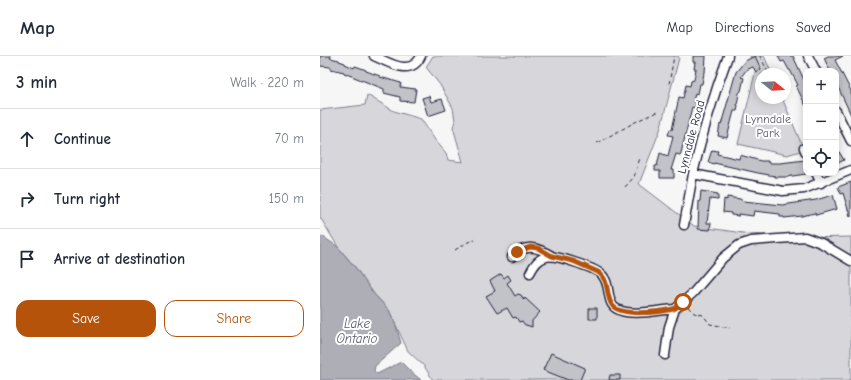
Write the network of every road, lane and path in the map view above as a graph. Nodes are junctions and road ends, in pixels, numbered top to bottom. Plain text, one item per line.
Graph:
1 (374, 56) edge
2 (422, 56) edge
3 (674, 56) edge
4 (728, 56) edge
5 (760, 56) edge
6 (808, 56) edge
7 (766, 68) edge
8 (814, 68) edge
9 (669, 84) dead end
10 (657, 112) dead end
11 (839, 117) edge
12 (851, 141) edge
13 (597, 143) dead end
14 (640, 158) dead end
15 (851, 170) edge
16 (693, 174) junction
17 (818, 176) edge
18 (821, 183) junction
19 (625, 187) dead end
20 (684, 225) dead end
21 (475, 240) dead end
22 (454, 250) dead end
23 (552, 256) junction
24 (512, 257) dead end
25 (851, 261) edge
26 (530, 273) dead end
27 (683, 302) junction
28 (675, 309) junction
29 (730, 328) dead end
30 (665, 355) dead end

1 - 2 street
3 - 9 path
4 - 16 street, Lynndale Road
5 - 7 path
6 - 8 street
10 - 13 path
11 - 12 street
14 - 19 path
15 - 18 street
16 - 18 street
16 - 20 street, Lynndale Road
17 - 18 street
21 - 22 path
23 - 24 street
23 - 26 street
23 - 28 street
25 - 27 street
27 - 28 street
27 - 29 path
28 - 30 street

